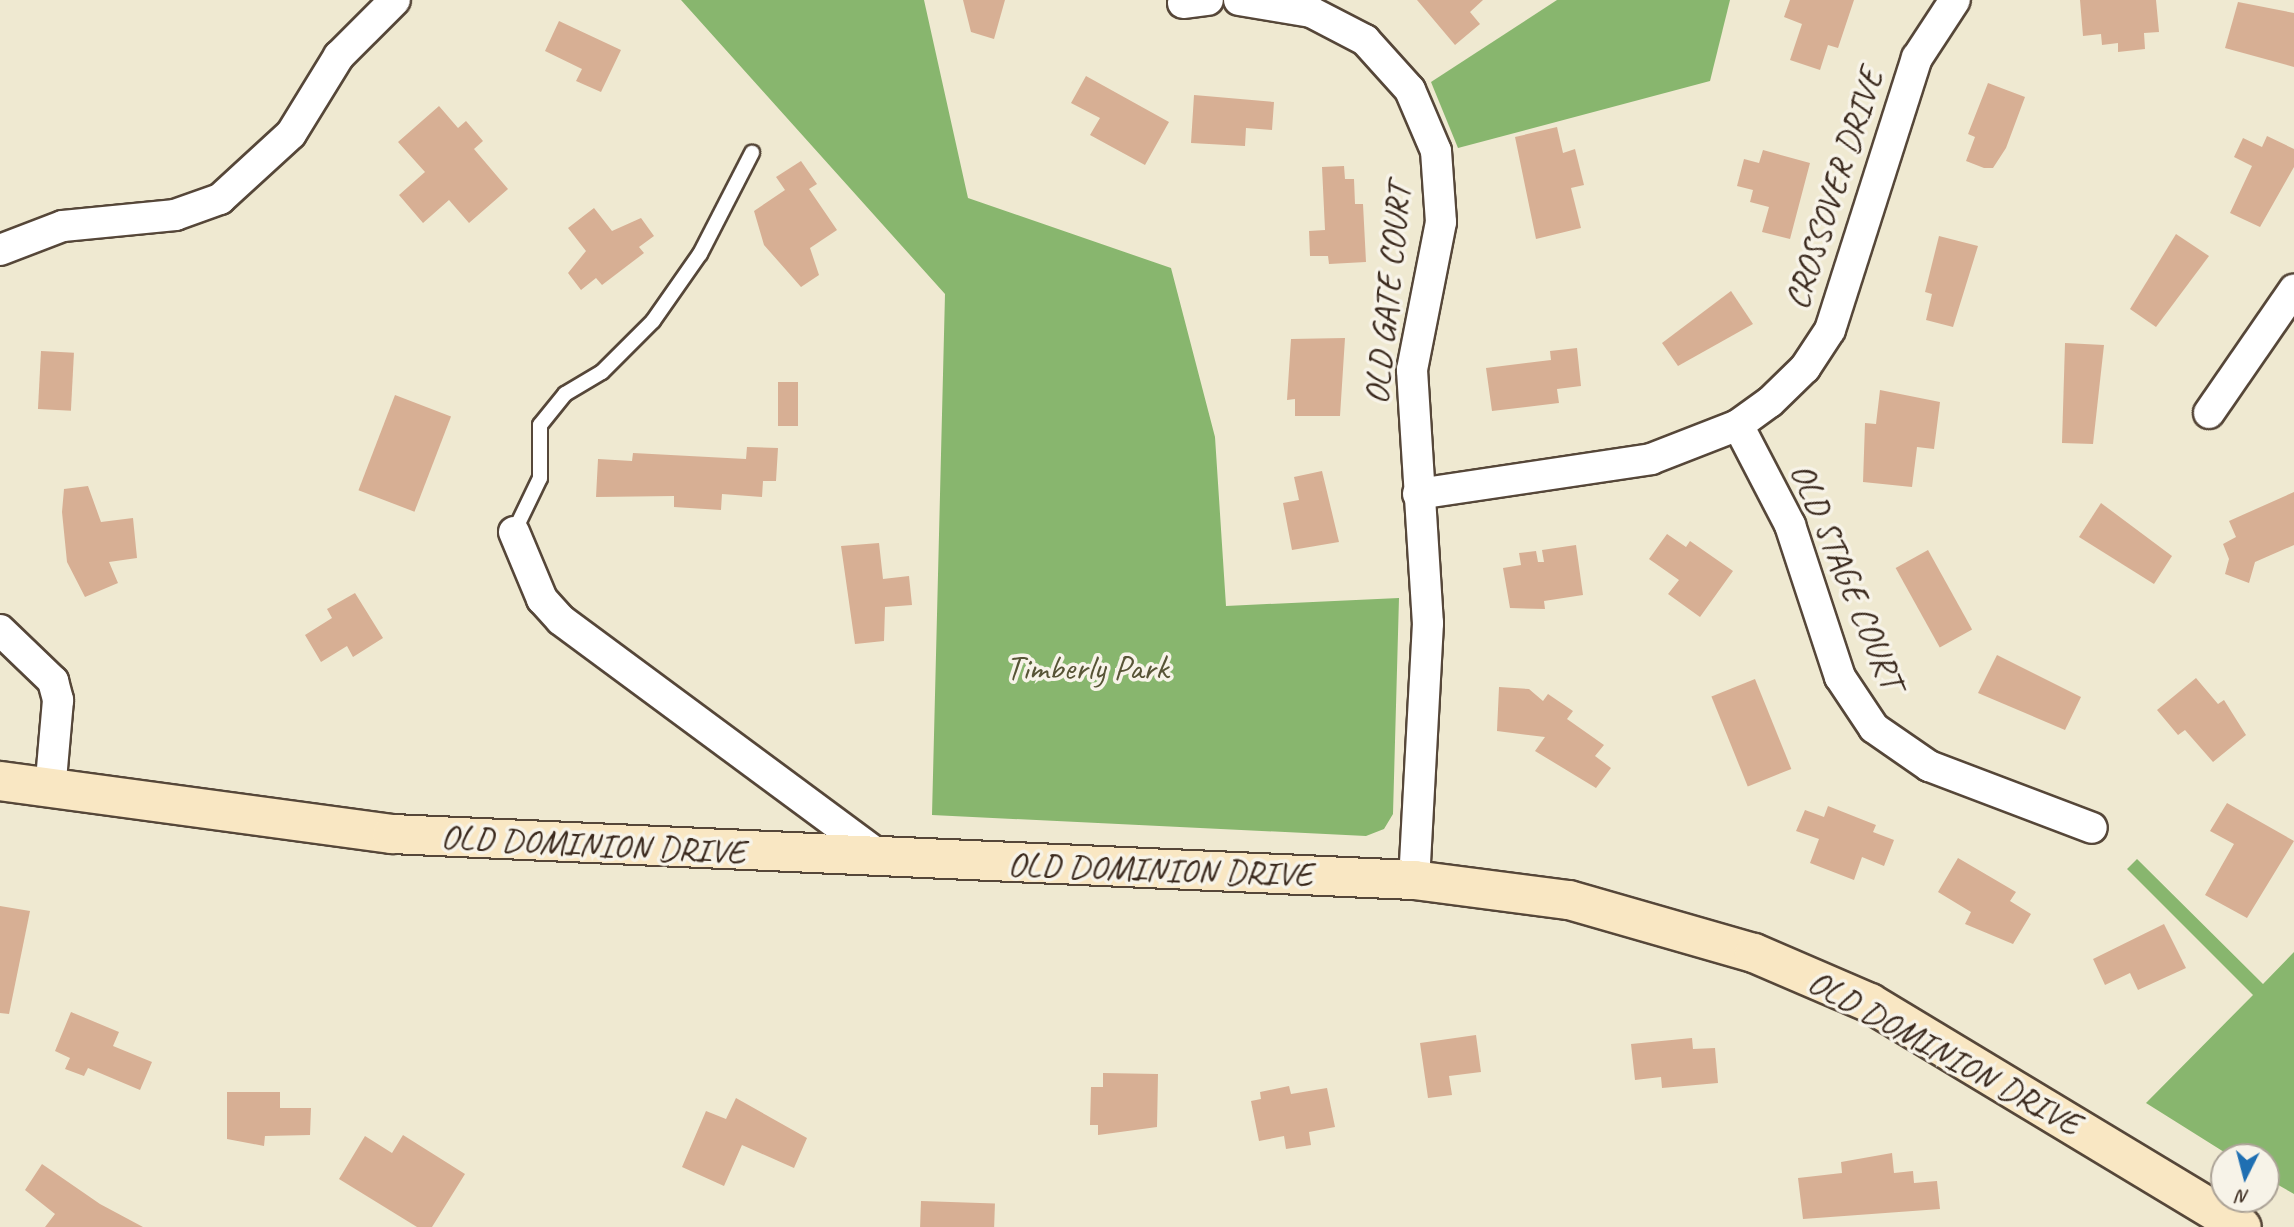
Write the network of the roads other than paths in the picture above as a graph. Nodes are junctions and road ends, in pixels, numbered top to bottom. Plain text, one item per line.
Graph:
1 (395, 0) edge
2 (1240, 0) edge
3 (1955, 0) edge
4 (752, 153) dead end
5 (0, 250) edge
6 (2294, 290) edge
7 (2209, 413) dead end
8 (1738, 425) junction
9 (1418, 494) junction
10 (514, 532) joint
11 (0, 630) edge
12 (0, 782) edge
13 (50, 791) junction
14 (2092, 828) dead end
15 (884, 859) junction
16 (1414, 880) junction
17 (2242, 1227) edge

1 - 5 street
2 - 9 street, OLD GATE COURT
3 - 8 street, CROSSOVER DRIVE
4 - 10 lane
6 - 7 street
8 - 9 street, CROSSOVER DRIVE
8 - 14 street, OLD STAGE COURT
9 - 16 street, OLD GATE COURT
10 - 15 street
11 - 13 street
12 - 13 main road, OLD DOMINION DRIVE
13 - 15 main road, OLD DOMINION DRIVE
15 - 16 main road, OLD DOMINION DRIVE
16 - 17 main road, OLD DOMINION DRIVE

